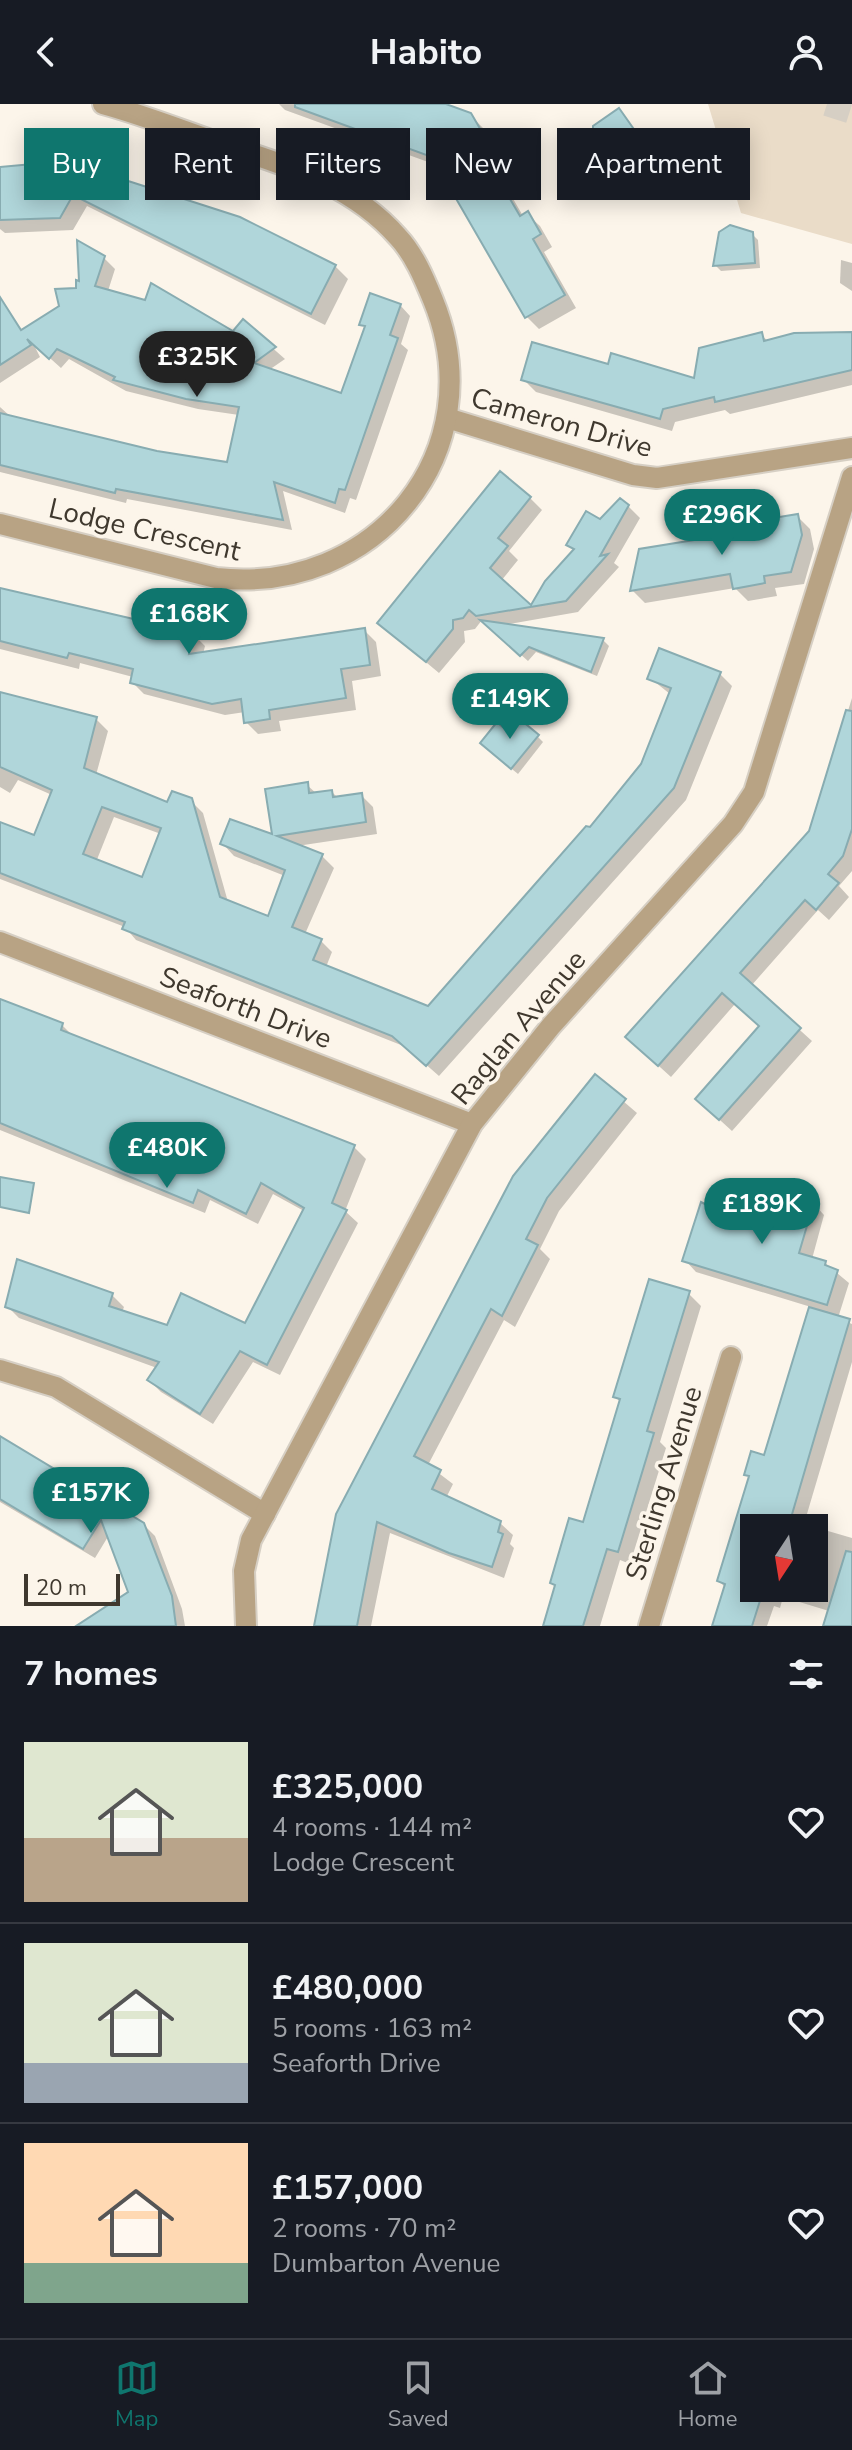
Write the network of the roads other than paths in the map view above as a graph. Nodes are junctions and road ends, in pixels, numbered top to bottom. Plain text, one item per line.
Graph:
1 (103, 104) edge
2 (447, 418) junction
3 (852, 448) edge
4 (852, 454) edge
5 (852, 477) edge
6 (0, 524) edge
7 (0, 942) edge
8 (472, 1124) junction
9 (731, 1357) dead end
10 (0, 1370) edge
11 (265, 1514) junction
12 (246, 1626) edge
13 (649, 1626) edge

1 - 2 street, Lodge Crescent
2 - 3 street, Cameron Drive
2 - 6 street, Lodge Crescent
3 - 4 street
5 - 8 street, Raglan Avenue
7 - 8 street, Seaforth Drive
8 - 11 street, Raglan Avenue
9 - 13 street, Sterling Avenue
10 - 11 street
11 - 12 street, Raglan Avenue

